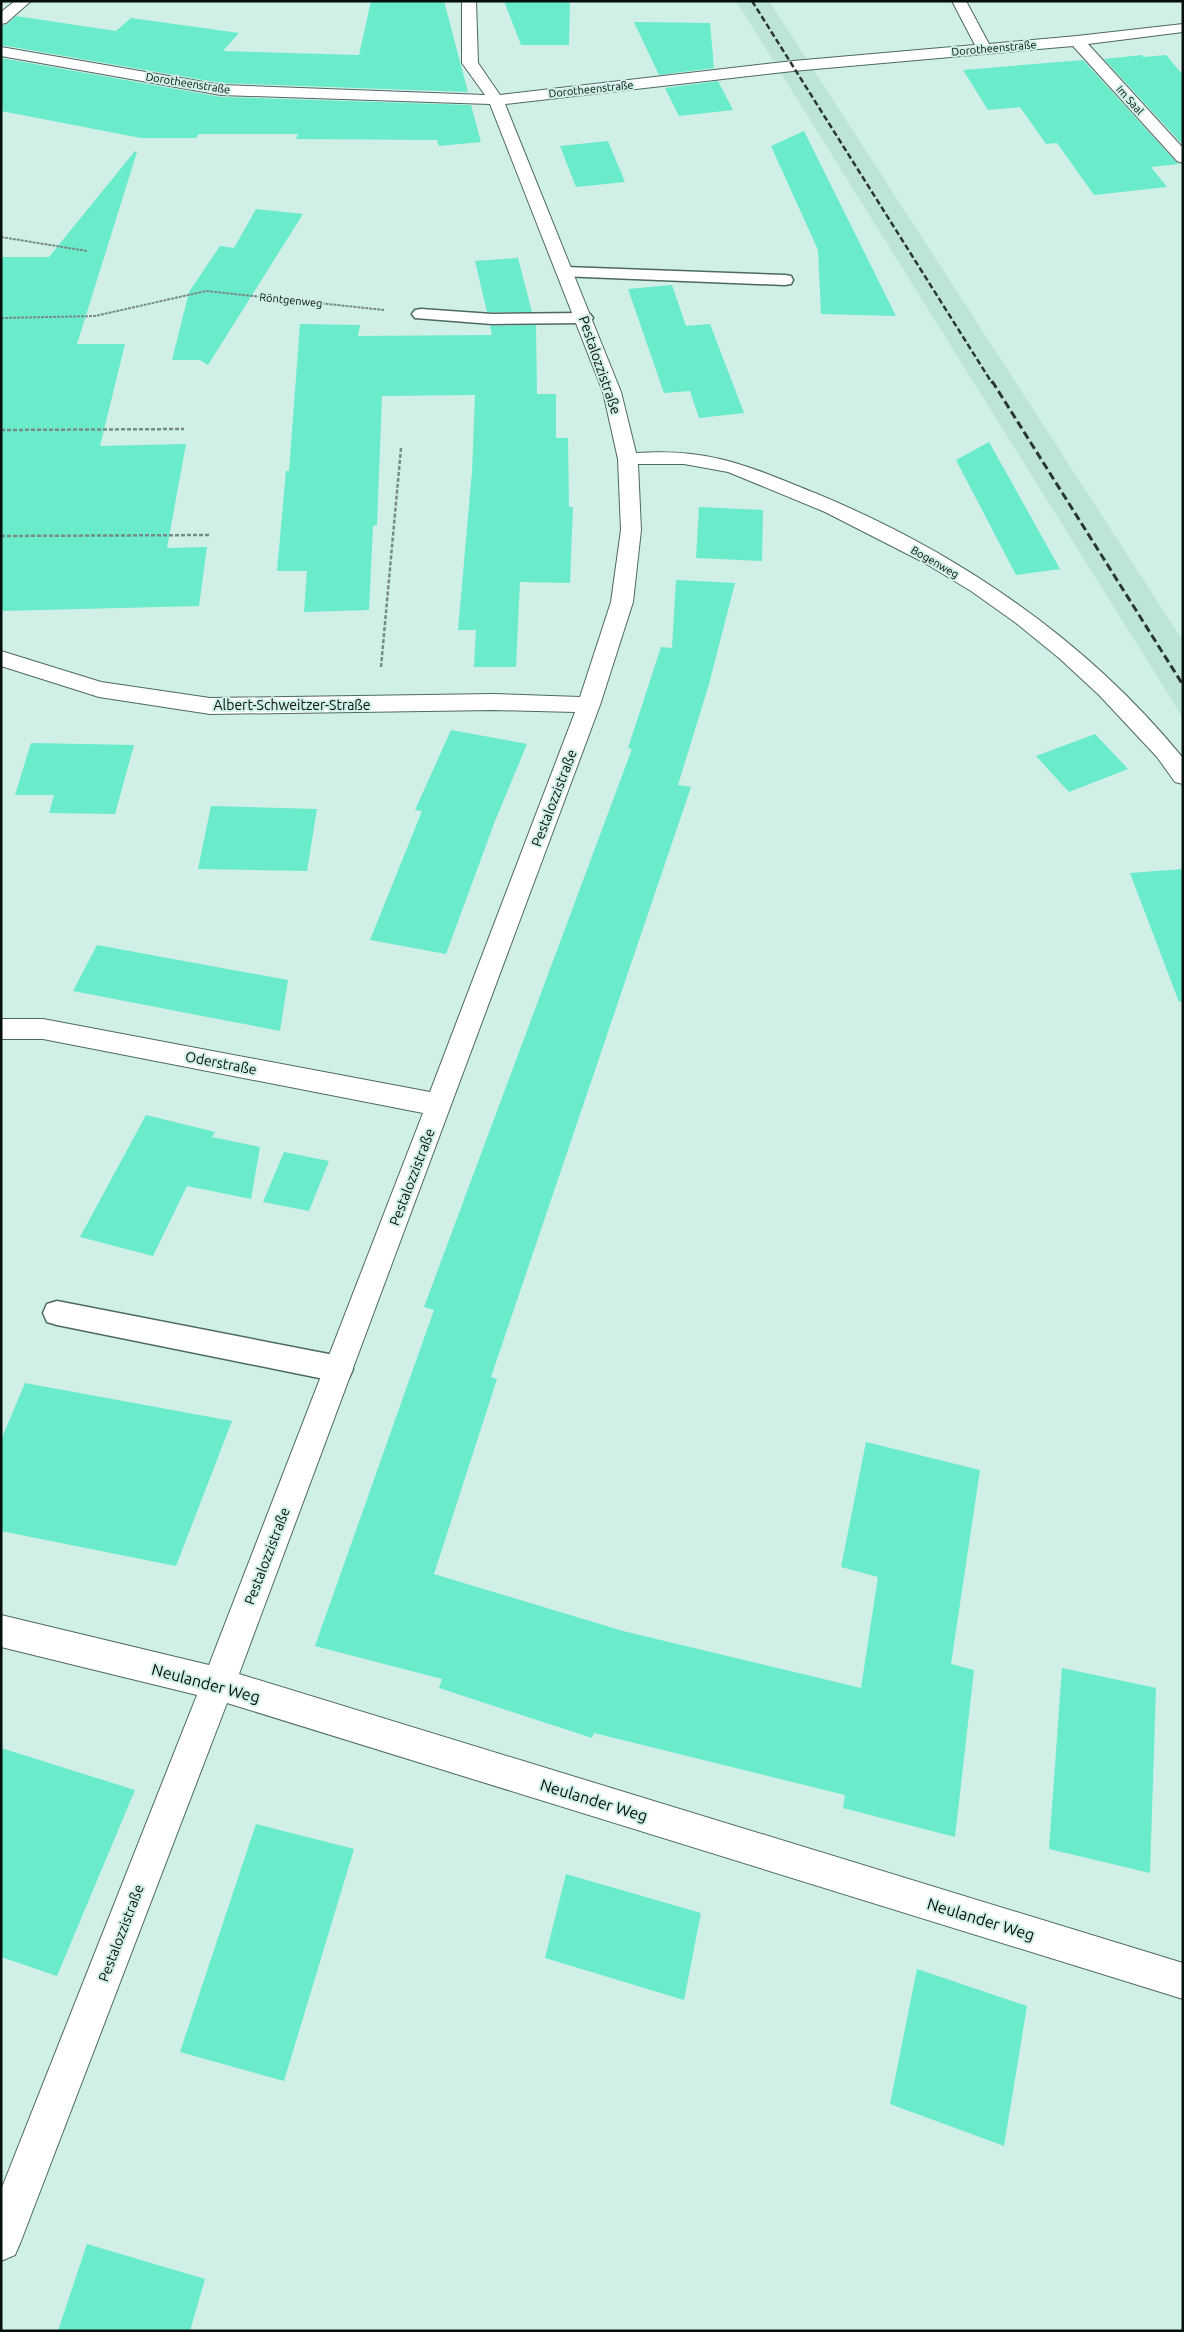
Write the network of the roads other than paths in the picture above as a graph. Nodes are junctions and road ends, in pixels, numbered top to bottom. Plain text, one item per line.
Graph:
1 (24, 1) edge
2 (469, 1) edge
3 (959, 1) edge
4 (1, 20) edge
5 (1183, 28) edge
6 (1077, 41) junction
7 (984, 48) junction
8 (1, 51) edge
9 (496, 100) junction
10 (1183, 158) edge
11 (566, 272) junction
12 (784, 280) dead end
13 (421, 314) road end
14 (584, 318) junction
15 (628, 459) junction
16 (2, 659) edge
17 (590, 704) junction
18 (1183, 776) edge
19 (1, 1029) edge
20 (439, 1105) junction
21 (57, 1313) dead end
22 (339, 1369) junction
23 (1, 1631) edge
24 (218, 1684) junction
25 (1183, 1981) edge
26 (1, 2241) edge

1 - 4 street
2 - 9 street, Pestalozzistraße
3 - 7 street
5 - 6 street, Dorotheenstraße
6 - 7 street, Dorotheenstraße
6 - 10 street, Im Saal
7 - 9 street, Dorotheenstraße
8 - 9 street, Dorotheenstraße
9 - 11 street, Pestalozzistraße
11 - 12 lane
11 - 14 street, Pestalozzistraße
13 - 14 lane
14 - 15 street, Pestalozzistraße
15 - 17 street, Pestalozzistraße
15 - 18 street, Bogenweg
16 - 17 street, Albert-Schweitzer-Straße
17 - 20 street, Pestalozzistraße
19 - 20 street, Oderstraße
20 - 22 street, Pestalozzistraße
21 - 22 lane
22 - 24 street, Pestalozzistraße
23 - 24 street, Neulander Weg
24 - 25 street, Neulander Weg
24 - 26 street, Pestalozzistraße

